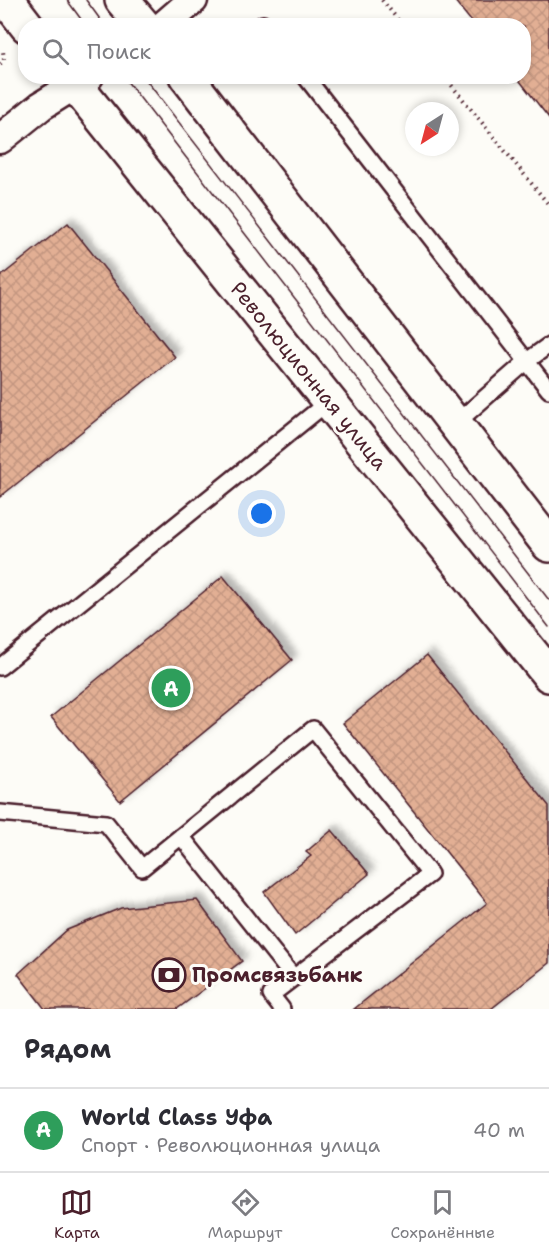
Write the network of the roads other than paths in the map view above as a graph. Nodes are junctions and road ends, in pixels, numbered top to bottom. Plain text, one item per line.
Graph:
1 (7, 0) edge
2 (122, 0) edge
3 (193, 0) edge
4 (21, 18) edge
5 (137, 18) edge
6 (172, 18) edge
7 (71, 84) edge
8 (82, 84) edge
9 (192, 84) edge
10 (311, 84) edge
11 (0, 139) edge
12 (549, 345) edge
13 (527, 361) junction
14 (549, 390) edge
15 (329, 401) junction
16 (455, 424) junction
17 (549, 545) edge
18 (0, 667) edge
19 (549, 675) edge
20 (0, 813) edge
21 (181, 836) junction
22 (294, 978) junction
23 (282, 1009) edge

1 - 4 street
2 - 5 street
3 - 6 street
7 - 11 street
8 - 15 street, Революционная улица
9 - 16 street
10 - 13 lane
12 - 13 lane
13 - 14 lane
13 - 16 lane
15 - 18 lane
15 - 19 street, Революционная улица
16 - 17 street
20 - 21 lane
21 - 22 lane
21 - 22 lane
22 - 23 lane

